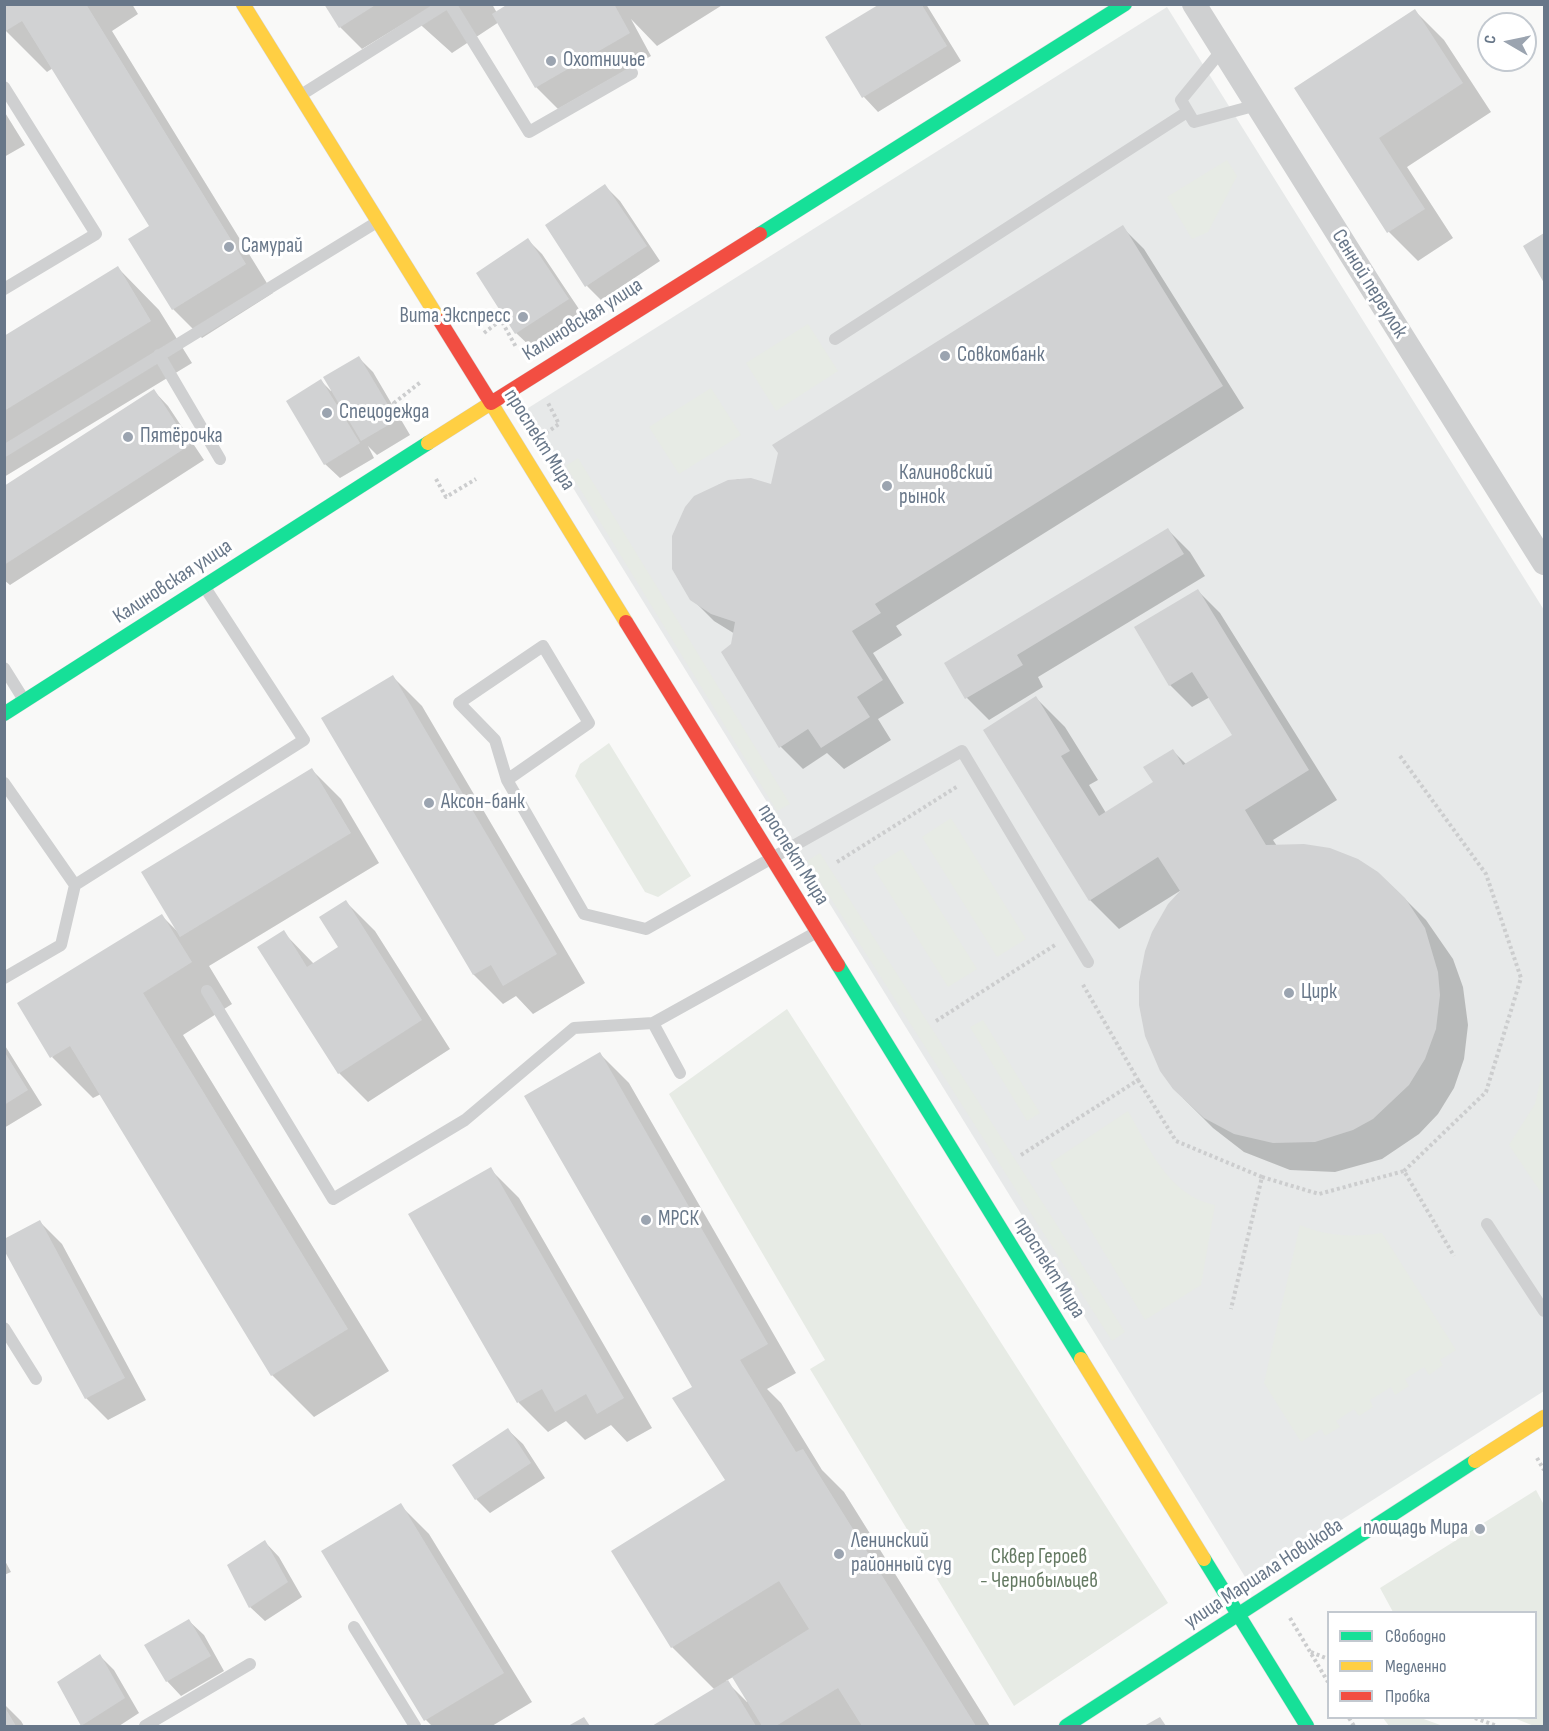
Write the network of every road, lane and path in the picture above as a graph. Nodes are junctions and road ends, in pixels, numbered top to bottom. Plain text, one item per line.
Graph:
1 (243, 4) edge
2 (445, 4) edge
3 (450, 4) edge
4 (1125, 4) edge
5 (1194, 4) edge
6 (1222, 50) junction
7 (632, 73) dead end
8 (4, 87) edge
9 (300, 95) junction
10 (1257, 105) junction
11 (1187, 112) junction
12 (378, 221) junction
13 (4, 289) edge
14 (483, 334) dead end
15 (835, 339) dead end
16 (516, 347) dead end
17 (159, 355) junction
18 (422, 381) dead end
19 (544, 397) dead end
20 (491, 403) junction
21 (403, 419) dead end
22 (544, 434) dead end
23 (4, 451) edge
24 (220, 459) dead end
25 (436, 479) dead end
26 (476, 479) dead end
27 (1545, 563) edge
28 (204, 586) junction
29 (4, 668) edge
30 (25, 701) junction
31 (4, 714) edge
32 (1400, 756) dead end
33 (507, 780) junction
34 (4, 783) edge
35 (943, 795) dead end
36 (770, 859) junction
37 (837, 862) dead end
38 (75, 885) junction
39 (816, 932) junction
40 (1035, 959) dead end
41 (1089, 962) dead end
42 (4, 978) edge
43 (1082, 982) dead end
44 (207, 991) dead end
45 (936, 1021) dead end
46 (653, 1023) junction
47 (680, 1073) dead end
48 (1138, 1080) junction
49 (1020, 1155) dead end
50 (1404, 1171) junction
51 (1262, 1177) junction
52 (1487, 1224) dead end
53 (1454, 1256) dead end
54 (1231, 1309) dead end
55 (1545, 1311) edge
56 (4, 1328) edge
57 (36, 1379) dead end
58 (1545, 1417) edge
59 (1286, 1610) dead end
60 (1239, 1615) junction
61 (354, 1627) dead end
62 (1310, 1651) junction
63 (1327, 1658) edge
64 (250, 1664) dead end
65 (1327, 1679) edge
66 (1478, 1719) edge
67 (144, 1726) edge
68 (415, 1726) edge
69 (1066, 1726) edge
70 (1307, 1726) edge
71 (1497, 1726) edge

1 - 9 main road, проспект Мира
2 - 9 lane
3 - 7 lane
4 - 20 main road, Калиновская улица
5 - 6 street, Сенной переулок
6 - 10 street, Сенной переулок
6 - 11 lane
8 - 13 lane
9 - 12 main road, проспект Мира
10 - 11 lane
10 - 27 street, Сенной переулок
11 - 15 lane
12 - 17 lane
12 - 20 main road, проспект Мира
14 - 16 path
17 - 23 lane
17 - 24 lane
18 - 21 path
19 - 22 path
20 - 28 main road, Калиновская улица
20 - 36 main road, проспект Мира
25 - 26 path
28 - 30 main road, Калиновская улица
28 - 38 lane
29 - 30 lane
30 - 31 main road, Калиновская улица
32 - 50 path
33 - 33 lane
33 - 36 lane
34 - 38 lane
35 - 37 path
36 - 39 main road, проспект Мира
36 - 41 lane
38 - 42 lane
39 - 46 lane
39 - 60 main road, проспект Мира
40 - 45 path
43 - 48 path
44 - 46 lane
46 - 47 lane
48 - 49 path
48 - 51 path
50 - 51 path
50 - 53 path
51 - 54 path
52 - 55 lane
56 - 57 lane
58 - 60 main road, улица Маршала Новикова
59 - 62 path
60 - 69 main road, улица Маршала Новикова
60 - 70 main road, проспект Мира
61 - 68 lane
62 - 63 path
62 - 65 path
64 - 67 lane
66 - 71 path

